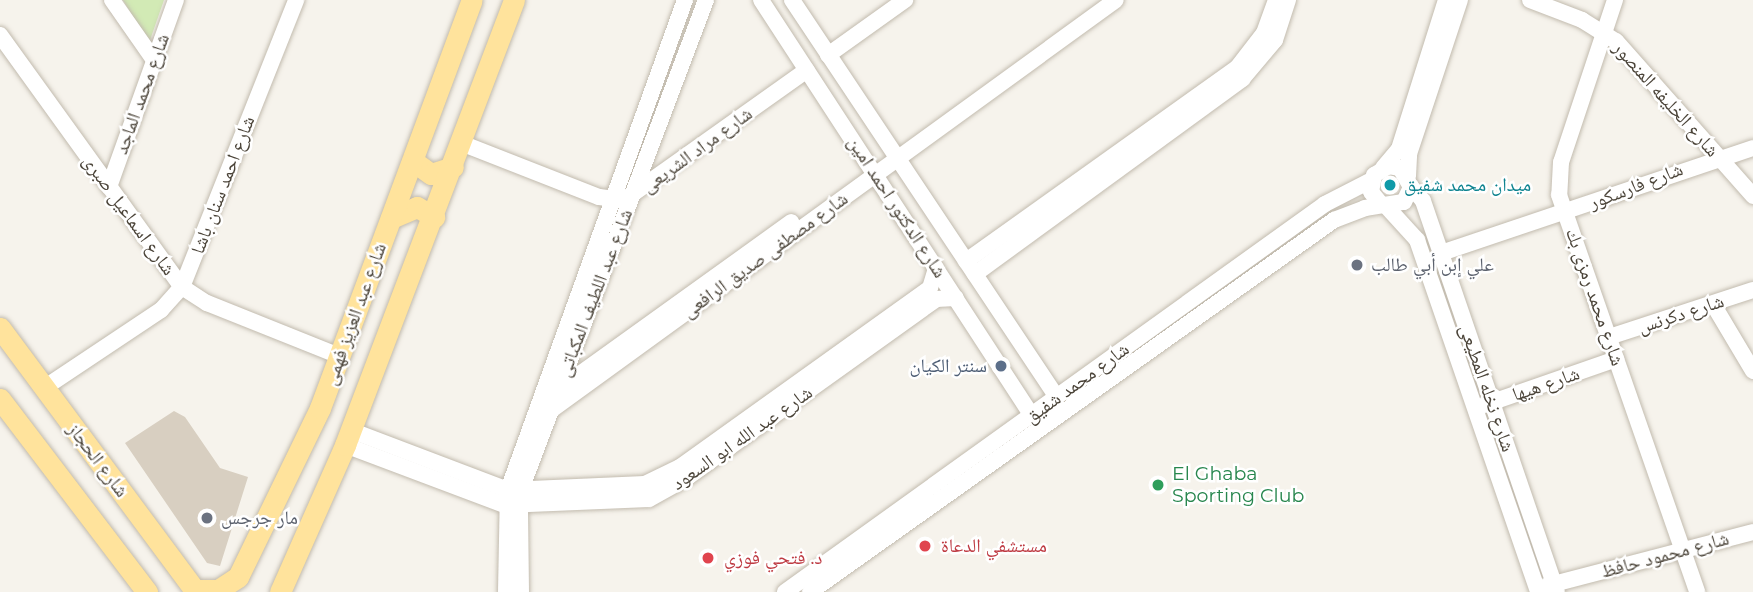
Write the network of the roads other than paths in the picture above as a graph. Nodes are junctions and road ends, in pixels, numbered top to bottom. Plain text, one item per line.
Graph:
1 (112, 0) edge
2 (176, 0) edge
3 (296, 0) edge
4 (472, 0) edge
5 (514, 0) edge
6 (685, 0) edge
7 (706, 0) edge
8 (761, 0) edge
9 (792, 0) edge
10 (905, 0) edge
11 (1100, 0) edge
12 (1116, 0) edge
13 (1276, 0) edge
14 (1288, 0) edge
15 (1446, 0) edge
16 (1460, 0) edge
17 (1530, 0) edge
18 (1615, 0) edge
19 (1604, 32) junction
20 (0, 35) edge
21 (828, 55) junction
22 (155, 60) junction
23 (807, 70) junction
24 (461, 143) junction
25 (1753, 148) edge
26 (1404, 152) junction
27 (895, 154) junction
28 (1720, 158) junction
29 (413, 161) junction
30 (453, 167) junction
31 (1383, 168) junction
32 (872, 170) junction
33 (1372, 180) junction
34 (1410, 182) junction
35 (109, 187) junction
36 (1350, 189) junction
37 (1753, 196) edge
38 (623, 199) junction
39 (1385, 206) junction
40 (1360, 210) junction
41 (1564, 210) junction
42 (434, 216) junction
43 (391, 218) junction
44 (1441, 253) junction
45 (936, 268) junction
46 (970, 268) junction
47 (182, 287) junction
48 (1753, 290) edge
49 (956, 298) junction
50 (1713, 304) junction
51 (0, 328) edge
52 (1609, 337) junction
53 (576, 344) junction
54 (342, 357) junction
55 (1616, 359) junction
56 (601, 360) junction
57 (1753, 371) edge
58 (553, 387) junction
59 (44, 388) junction
60 (1057, 397) junction
61 (0, 399) edge
62 (1493, 402) junction
63 (1475, 409) junction
64 (550, 411) junction
65 (1032, 415) junction
66 (347, 437) junction
67 (514, 499) junction
68 (1753, 532) edge
69 (1684, 550) junction
70 (239, 584) edge
71 (1556, 588) edge
72 (146, 591) edge
73 (195, 591) edge
74 (1537, 591) edge
75 (280, 592) edge
76 (506, 592) edge
77 (521, 592) edge
78 (785, 592) edge
79 (810, 592) edge
80 (1697, 592) edge

1 - 22 street
2 - 22 street, شارع محمد الماجد
3 - 47 street, شارع احمد سنان باشا
4 - 29 main road, شارع عبد العزيز فهمى
5 - 24 main road, شارع عبد العزيز فهمى
6 - 38 street, شارع عبد اللطيف المكباتى
7 - 38 street, شارع عبد اللطيف المكباتى
8 - 23 street, شارع الدكتور احمد امين
9 - 21 street, شارع الدكتور احمد امين
10 - 21 street
11 - 27 street, شارع مصطفى صديق الرافعى
12 - 27 street, شارع مصطفى صديق الرافعى
13 - 46 street
14 - 46 street
15 - 26 street
16 - 26 street
17 - 19 street, شارع الخليفه المنصور
18 - 19 street, شارع محمد رمزى بك
19 - 28 street, شارع الخليفه المنصور
19 - 41 street, شارع محمد رمزى بك
20 - 35 street, شارع اسماعيل صبرى
21 - 27 street, شارع الدكتور احمد امين
22 - 35 street, شارع محمد الماجد
23 - 32 street, شارع الدكتور احمد امين
23 - 38 street, شارع مراد الشريعى
24 - 30 main road, شارع عبد العزيز فهمى
24 - 38 street
25 - 28 street, شارع فارسكور
26 - 31 street
26 - 34 street
27 - 32 street, شارع مصطفى صديق الرافعى
27 - 46 street, شارع الدكتور احمد امين
28 - 37 street, شارع الخليفه المنصور
28 - 41 street, شارع فارسكور
29 - 30 main road
29 - 43 main road, شارع عبد العزيز فهمى
30 - 42 main road, شارع عبد العزيز فهمى
31 - 33 street
31 - 34 street
32 - 45 street, شارع الدكتور احمد امين
32 - 56 street, شارع مصطفى صديق الرافعى
32 - 64 street, شارع مصطفى صديق الرافعى
33 - 36 street, شارع محمد شفيق
33 - 39 street
34 - 39 street
34 - 44 street, شارع نخله المطيعى
35 - 47 street, شارع اسماعيل صبرى
36 - 40 street
36 - 60 street, شارع محمد شفيق
38 - 53 street, شارع عبد اللطيف المكباتى
38 - 58 street, شارع عبد اللطيف المكباتى
39 - 40 street, شارع محمد شفيق
39 - 63 street, شارع نخله المطيعى
40 - 79 street, شارع محمد شفيق
41 - 44 street, شارع فارسكور
41 - 52 street, شارع محمد رمزى بك
42 - 43 main road
42 - 66 main road, شارع عبد العزيز فهمى
43 - 54 main road, شارع عبد العزيز فهمى
44 - 62 street, شارع نخله المطيعى
45 - 49 street, شارع الدكتور احمد امين
45 - 67 street, شارع عبد الله ابو السعود
46 - 60 street, شارع الدكتور احمد امين
47 - 54 street, شارع اسماعيل صبرى
47 - 59 street, شارع احمد سنان باشا
48 - 50 street, شارع دكرنس
49 - 65 street, شارع الدكتور احمد امين
49 - 67 street, شارع عبد الله ابو السعود
50 - 52 street, شارع دكرنس
50 - 57 street
51 - 59 main road, شارع الحجاز
52 - 55 street, شارع محمد رمزى بك
53 - 56 street
53 - 58 street, شارع عبد اللطيف المكباتى
54 - 70 main road, شارع عبد العزيز فهمى
55 - 62 street, شارع هيها
55 - 69 street, شارع محمد رمزى بك
56 - 58 street, شارع مصطفى صديق الرافعى
58 - 64 street, شارع عبد اللطيف المكباتى
58 - 67 street, شارع عبد اللطيف المكباتى
59 - 73 main road, شارع الحجاز
60 - 65 street, شارع محمد شفيق
61 - 72 main road
62 - 63 street, شارع هيها
62 - 71 street, شارع نخله المطيعى
63 - 74 street, شارع نخله المطيعى
64 - 67 street, شارع عبد اللطيف المكباتى
65 - 78 street, شارع محمد شفيق
66 - 67 street, شارع عبد الله ابو السعود
66 - 75 main road, شارع عبد العزيز فهمى
67 - 76 street, شارع عبد اللطيف المكباتى
67 - 77 street, شارع عبد اللطيف المكباتى
68 - 69 street, شارع محمود حافظ
69 - 71 street, شارع محمود حافظ
69 - 80 street, شارع محمد رمزى بك
70 - 73 main road, شارع عبد العزيز فهمى
71 - 74 street, شارع محمود حافظ

